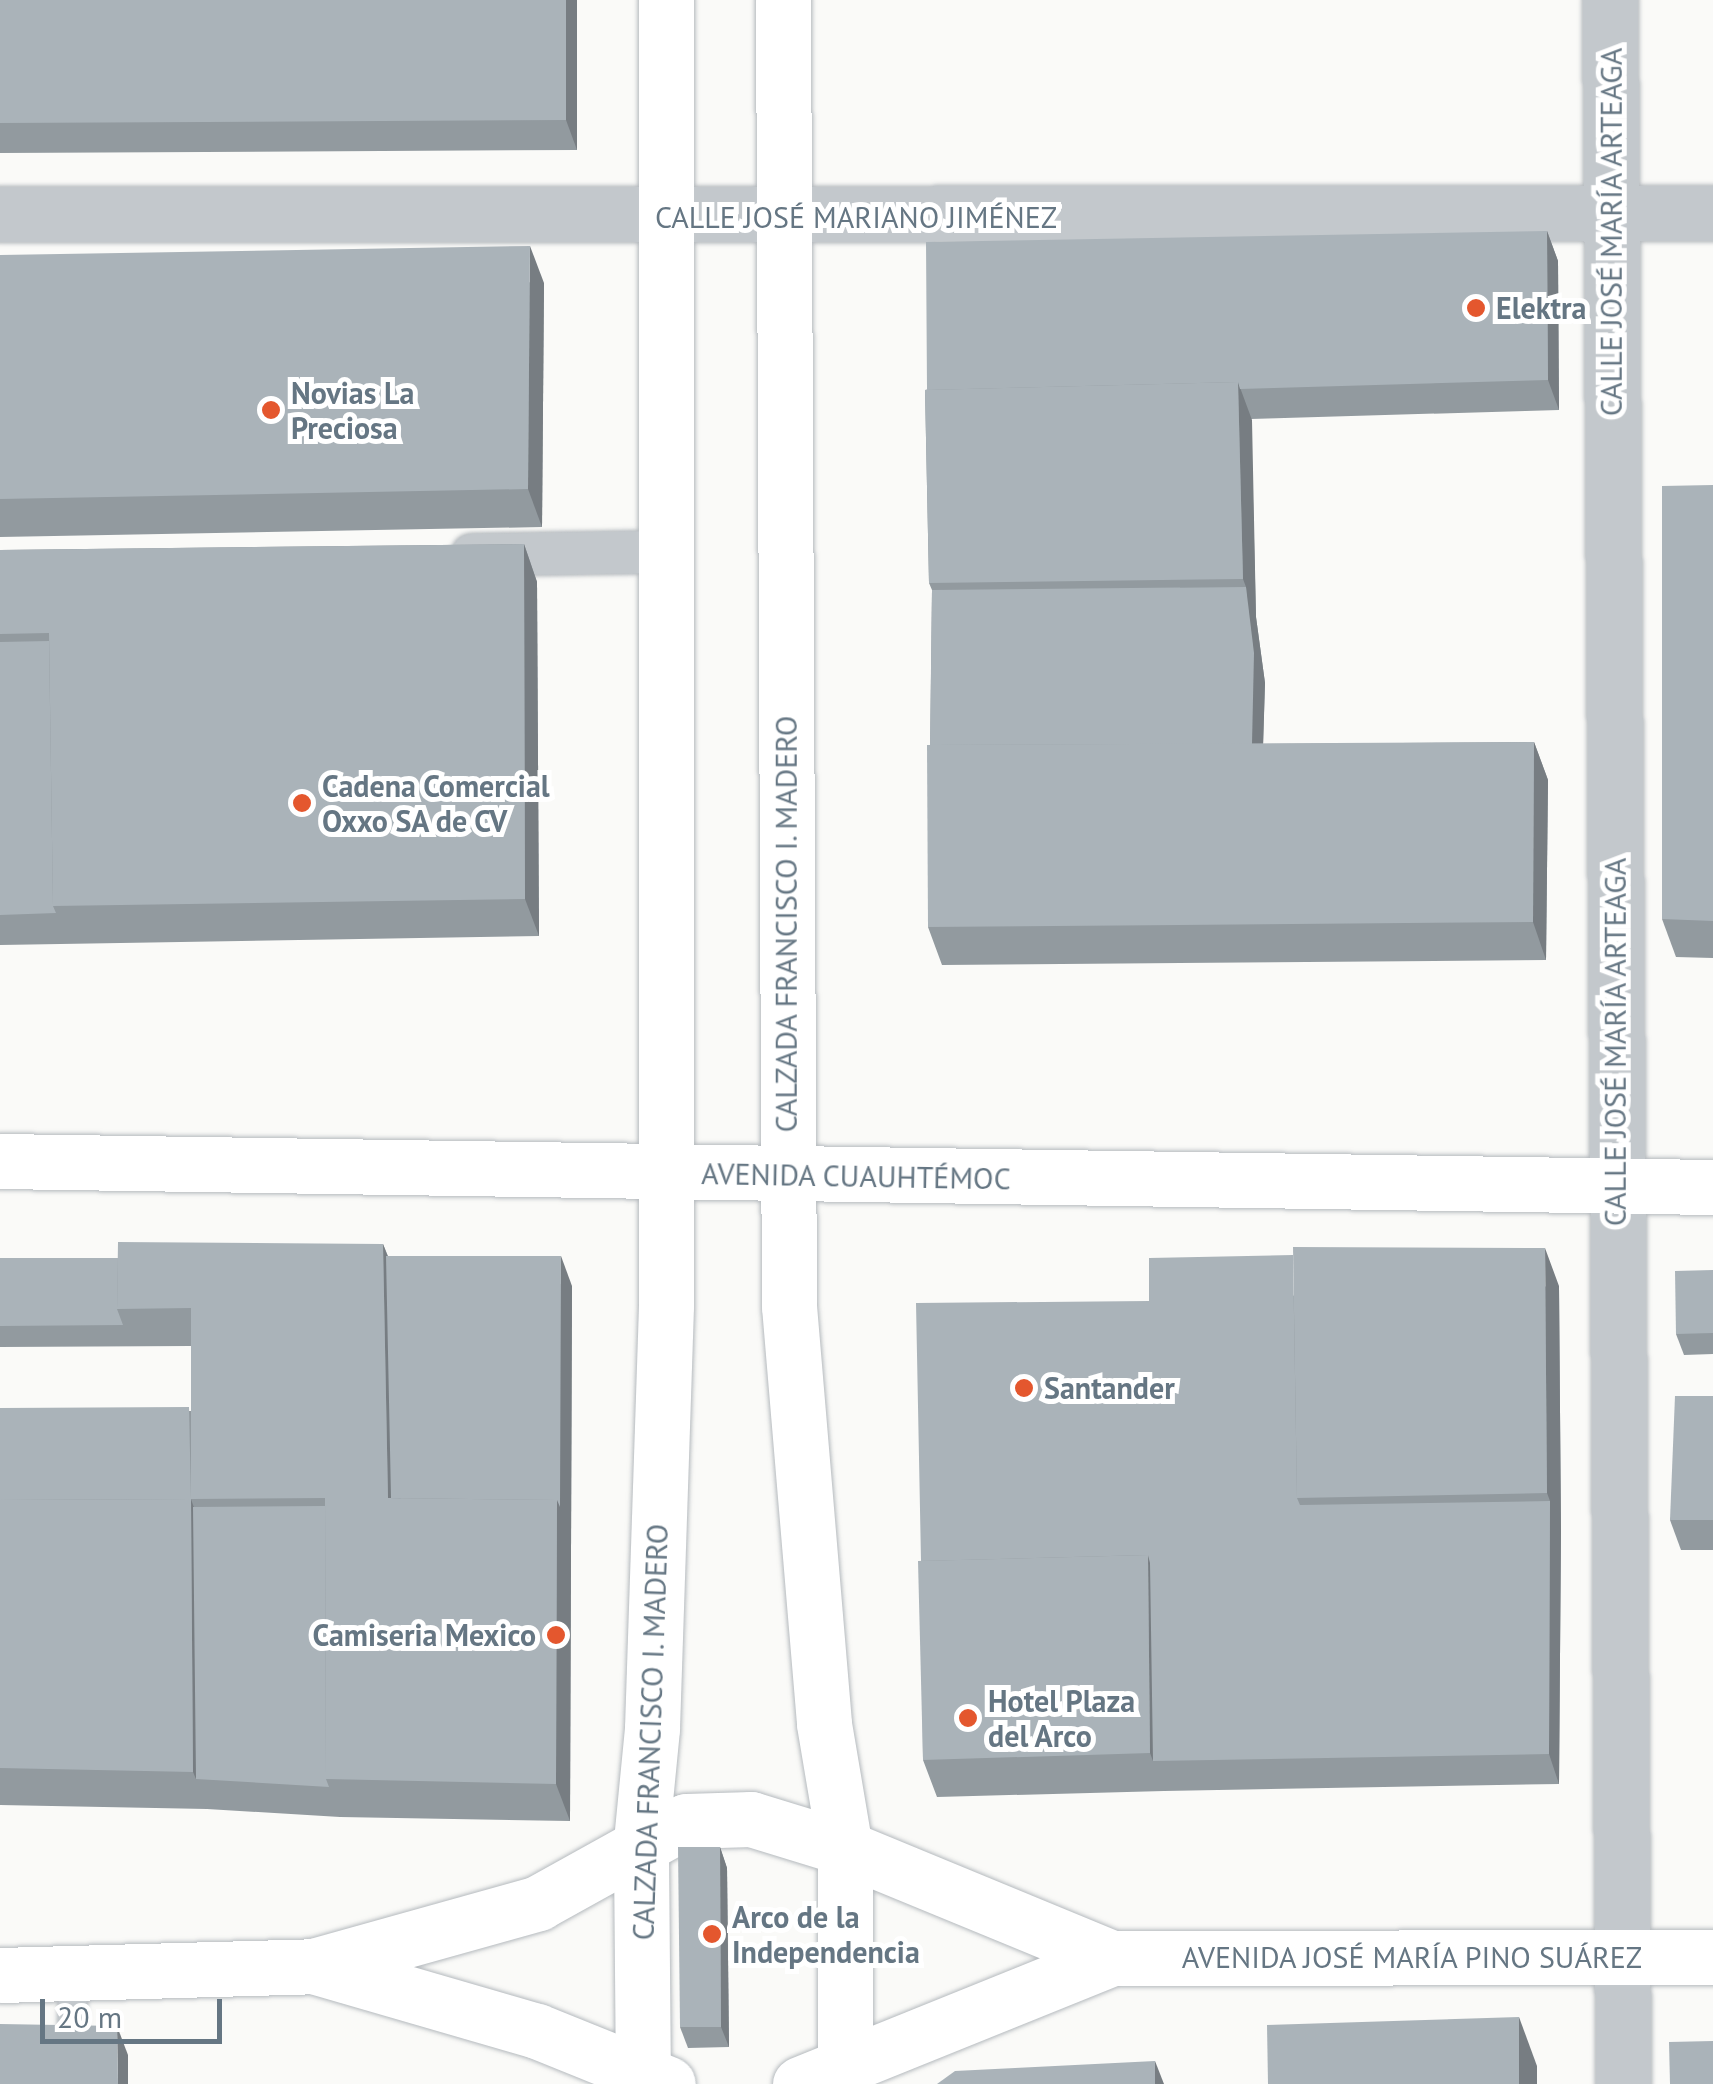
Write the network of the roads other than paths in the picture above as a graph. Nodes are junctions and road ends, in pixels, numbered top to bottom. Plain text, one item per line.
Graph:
1 (666, 0) edge
2 (783, 0) edge
3 (1610, 0) edge
4 (1713, 213) edge
5 (0, 214) edge
6 (1610, 214) junction
7 (782, 217) junction
8 (668, 219) junction
9 (667, 552) junction
10 (432, 555) edge
11 (0, 1161) edge
12 (666, 1174) junction
13 (788, 1176) junction
14 (1616, 1186) junction
15 (1713, 1187) edge
16 (641, 1841) junction
17 (846, 1848) junction
18 (1624, 1957) junction
19 (1713, 1957) edge
20 (1112, 1958) junction
21 (313, 1966) junction
22 (74, 1973) junction
23 (0, 1974) edge
24 (72, 2055) edge
25 (830, 2078) edge
26 (651, 2082) edge
27 (1623, 2084) edge

1 - 8 main road, CALZADA FRANCISCO I. MADERO
2 - 7 main road, CALZADA FRANCISCO I. MADERO
3 - 6 street, CALLE JOSÉ MARÍA ARTEAGA
4 - 6 street, CALLE JOSÉ MARIANO JIMÉNEZ
5 - 8 street, CALLE JOSÉ MARIANO JIMÉNEZ
6 - 7 street, CALLE JOSÉ MARIANO JIMÉNEZ
6 - 14 street, CALLE JOSÉ MARÍA ARTEAGA
7 - 8 street, CALLE JOSÉ MARIANO JIMÉNEZ
7 - 13 main road, CALZADA FRANCISCO I. MADERO
8 - 9 main road, CALZADA FRANCISCO I. MADERO
9 - 10 street
9 - 12 main road, CALZADA FRANCISCO I. MADERO
11 - 12 main road, AVENIDA CUAUHTÉMOC
12 - 13 main road, AVENIDA CUAUHTÉMOC
12 - 16 main road, CALZADA FRANCISCO I. MADERO
13 - 14 main road, AVENIDA CUAUHTÉMOC
13 - 17 main road, CALZADA FRANCISCO I. MADERO
14 - 15 main road, AVENIDA CUAUHTÉMOC
14 - 18 street, CALLE JOSÉ MARÍA ARTEAGA
16 - 17 main road, AVENIDA JOSÉ MARÍA PINO SUÁREZ
16 - 21 main road, AVENIDA JOSÉ MARÍA PINO SUÁREZ
16 - 26 main road, CALZADA FRANCISCO I. MADERO
17 - 20 main road, AVENIDA JOSÉ MARÍA PINO SUÁREZ
17 - 25 main road, CALZADA FRANCISCO I. MADERO
18 - 19 main road, AVENIDA JOSÉ MARÍA PINO SUÁREZ
18 - 20 main road, AVENIDA JOSÉ MARÍA PINO SUÁREZ
18 - 27 street, CALLE JOSÉ MARÍA ARTEAGA
20 - 25 main road, AVENIDA JOSÉ MARÍA PINO SUÁREZ
21 - 22 main road, AVENIDA JOSÉ MARÍA PINO SUÁREZ
21 - 26 main road, AVENIDA JOSÉ MARÍA PINO SUÁREZ
22 - 23 main road, AVENIDA JOSÉ MARÍA PINO SUÁREZ
22 - 24 lane

